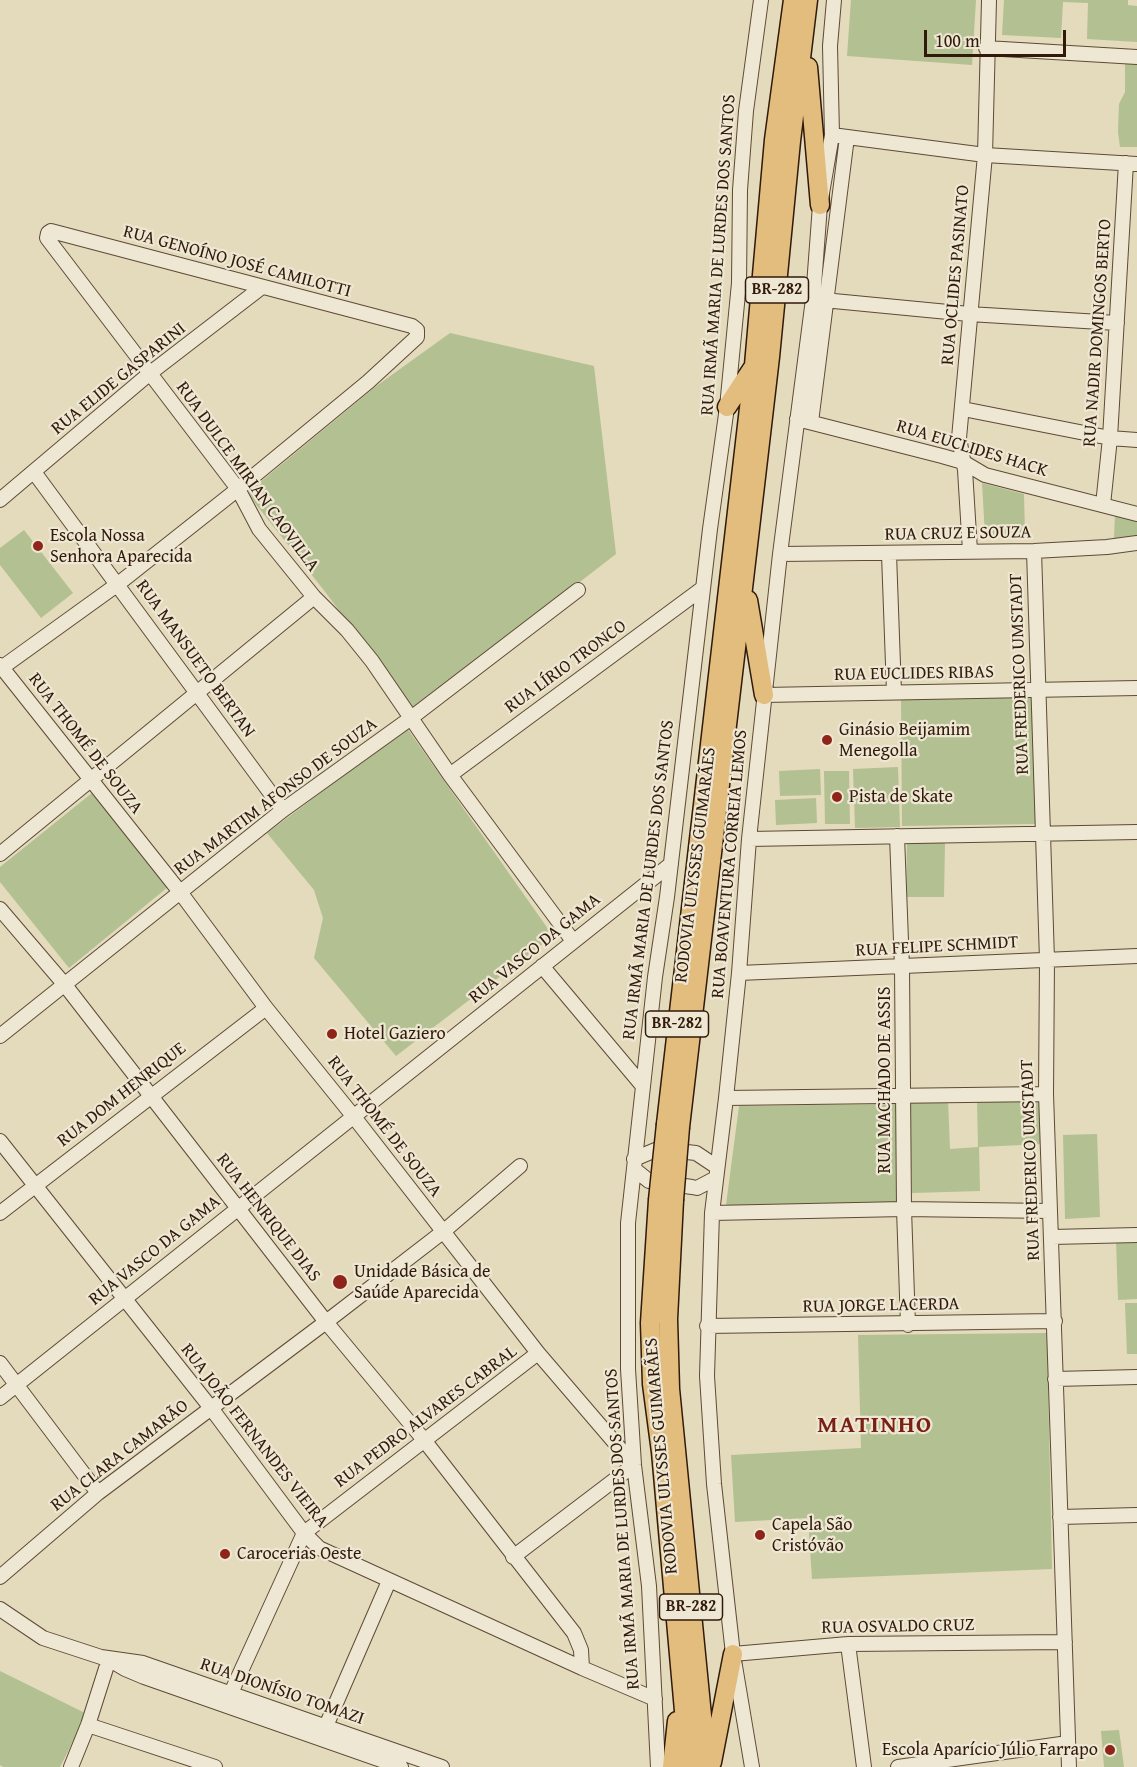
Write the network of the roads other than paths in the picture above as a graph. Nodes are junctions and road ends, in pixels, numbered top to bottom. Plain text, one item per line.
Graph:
1 (761, 0) edge
2 (793, 0) edge
3 (808, 0) edge
4 (834, 0) edge
5 (989, 0) edge
6 (805, 25) junction
7 (986, 48) junction
8 (1137, 57) edge
9 (832, 135) junction
10 (847, 137) junction
11 (985, 155) junction
12 (1132, 164) edge
13 (820, 205) junction
14 (48, 233) joint
15 (262, 287) junction
16 (819, 300) junction
17 (969, 314) junction
18 (1117, 323) junction
19 (754, 365) junction
20 (149, 374) junction
21 (727, 407) junction
22 (963, 409) junction
23 (804, 420) junction
24 (1110, 438) junction
25 (1137, 440) edge
26 (963, 462) junction
27 (34, 472) junction
28 (238, 489) junction
29 (0, 500) edge
30 (1103, 505) junction
31 (1137, 514) edge
32 (1137, 543) edge
33 (970, 551) junction
34 (1034, 551) junction
35 (889, 554) junction
36 (780, 555) junction
37 (744, 580) junction
38 (118, 584) junction
39 (703, 588) junction
40 (578, 590) dead end
41 (314, 597) junction
42 (1, 668) edge
43 (1137, 688) edge
44 (1039, 689) junction
45 (894, 692) junction
46 (197, 694) junction
47 (764, 695) junction
48 (411, 718) junction
49 (450, 775) junction
50 (90, 779) junction
51 (283, 810) junction
52 (1137, 832) edge
53 (1044, 834) junction
54 (897, 836) junction
55 (749, 839) junction
56 (0, 854) edge
57 (671, 864) junction
58 (180, 892) junction
59 (0, 909) edge
60 (573, 940) junction
61 (1137, 956) edge
62 (1047, 960) junction
63 (542, 966) junction
64 (902, 967) junction
65 (739, 973) junction
66 (65, 985) junction
67 (266, 1008) junction
68 (0, 1036) edge
69 (642, 1085) junction
70 (151, 1095) junction
71 (1046, 1095) junction
72 (902, 1097) junction
73 (726, 1098) junction
74 (354, 1117) junction
75 (673, 1125) junction
76 (638, 1131) junction
77 (720, 1138) junction
78 (0, 1141) edge
79 (658, 1149) junction
80 (696, 1153) junction
81 (634, 1164) junction
82 (520, 1166) dead end
83 (717, 1173) junction
84 (649, 1181) junction
85 (35, 1186) junction
86 (697, 1188) junction
87 (631, 1193) junction
88 (666, 1200) junction
89 (713, 1207) junction
90 (237, 1208) junction
91 (904, 1209) junction
92 (1050, 1211) junction
93 (0, 1212) edge
94 (444, 1231) junction
95 (1137, 1235) edge
96 (1052, 1237) junction
97 (124, 1299) junction
98 (1055, 1321) junction
99 (326, 1322) junction
100 (908, 1325) junction
101 (707, 1326) junction
102 (538, 1353) junction
103 (0, 1363) edge
104 (1137, 1377) edge
105 (1055, 1379) junction
106 (18, 1384) junction
107 (0, 1398) edge
108 (211, 1408) junction
109 (424, 1440) junction
110 (634, 1465) junction
111 (98, 1493) junction
112 (1137, 1515) edge
113 (1060, 1517) junction
114 (304, 1533) junction
115 (513, 1557) junction
116 (0, 1577) edge
117 (389, 1581) junction
118 (0, 1609) edge
119 (1065, 1642) junction
120 (848, 1644) junction
121 (733, 1654) junction
122 (109, 1659) junction
123 (582, 1668) junction
124 (681, 1674) junction
125 (231, 1693) junction
126 (655, 1699) junction
127 (86, 1729) junction
128 (323, 1733) junction
129 (1068, 1743) junction
130 (383, 1754) junction
131 (422, 1764) edge
132 (71, 1767) edge
133 (187, 1767) edge
134 (215, 1767) edge
135 (401, 1767) edge
136 (442, 1767) edge
137 (658, 1767) edge
138 (672, 1767) edge
139 (689, 1767) edge
140 (709, 1767) edge
141 (752, 1767) edge
142 (864, 1767) edge
143 (898, 1767) edge
144 (1069, 1767) edge

1 - 21 street, RUA IRMÃ MARIA DE LURDES DOS SANTOS
2 - 19 highway, RODOVIA ULYSSES GUIMARÃES / BR-282
3 - 6 highway, RODOVIA ULYSSES GUIMARÃES / BR-282
4 - 9 street, RUA BOAVENTURA CORREIA LEMOS
5 - 7 street, RUA OCLIDES PASINATO
6 - 13 highway
6 - 37 highway, RODOVIA ULYSSES GUIMARÃES / BR-282
7 - 8 street
7 - 11 street, RUA OCLIDES PASINATO
9 - 10 street
9 - 13 street, RUA BOAVENTURA CORREIA LEMOS
10 - 11 street
10 - 16 street
11 - 12 street
11 - 17 street, RUA OCLIDES PASINATO
12 - 18 street, RUA NADIR DOMINGOS BERTO
13 - 16 street, RUA BOAVENTURA CORREIA LEMOS
14 - 15 street, RUA GENOÍNO JOSÉ CAMILOTTI
14 - 20 street, RUA DULCE MIRIAN CAOVILLA
15 - 20 street, RUA ELIDE GASPARINI
15 - 28 street, RUA GENOÍNO JOSÉ CAMILOTTI
16 - 17 street
16 - 23 street, RUA BOAVENTURA CORREIA LEMOS
17 - 18 street
17 - 22 street, RUA OCLIDES PASINATO
18 - 24 street, RUA NADIR DOMINGOS BERTO
19 - 21 highway
19 - 75 highway, RODOVIA ULYSSES GUIMARÃES / BR-282
20 - 27 street, RUA ELIDE GASPARINI
20 - 28 street, RUA DULCE MIRIAN CAOVILLA
21 - 39 street, RUA IRMÃ MARIA DE LURDES DOS SANTOS
22 - 24 street
22 - 26 street, RUA OCLIDES PASINATO
23 - 26 street, RUA EUCLIDES HACK
23 - 36 street, RUA BOAVENTURA CORREIA LEMOS
24 - 25 street
24 - 30 street, RUA NADIR DOMINGOS BERTO
26 - 30 street, RUA EUCLIDES HACK
26 - 33 street, RUA OCLIDES PASINATO
27 - 29 street, RUA ELIDE GASPARINI
27 - 38 street, RUA MANSUETO BERTAN
28 - 38 street
28 - 41 street, RUA DULCE MIRIAN CAOVILLA
30 - 31 street, RUA EUCLIDES HACK
32 - 34 street, RUA CRUZ E SOUZA
33 - 34 street, RUA CRUZ E SOUZA
33 - 35 street, RUA CRUZ E SOUZA
34 - 44 street, RUA FREDERICO UMSTADT
35 - 36 street, RUA CRUZ E SOUZA
35 - 45 street
36 - 47 street, RUA BOAVENTURA CORREIA LEMOS
37 - 47 highway
37 - 75 highway, RODOVIA ULYSSES GUIMARÃES / BR-282
38 - 42 street
38 - 46 street, RUA MANSUETO BERTAN
39 - 49 street, RUA LÍRIO TRONCO
39 - 57 street, RUA IRMÃ MARIA DE LURDES DOS SANTOS
40 - 48 street, RUA MARTIM AFONSO DE SOUZA
41 - 46 street
41 - 48 street, RUA DULCE MIRIAN CAOVILLA
42 - 50 street, RUA THOMÉ DE SOUZA
43 - 44 street, RUA EUCLIDES RIBAS
44 - 45 street, RUA EUCLIDES RIBAS
44 - 53 street, RUA FREDERICO UMSTADT
45 - 47 street, RUA EUCLIDES RIBAS
46 - 50 street
46 - 51 street, RUA MANSUETO BERTAN
47 - 55 street, RUA BOAVENTURA CORREIA LEMOS
48 - 49 street, RUA DULCE MIRIAN CAOVILLA
48 - 51 street, RUA MARTIM AFONSO DE SOUZA
49 - 60 street, RUA DULCE MIRIAN CAOVILLA
50 - 56 street
50 - 58 street, RUA THOMÉ DE SOUZA
51 - 58 street, RUA MARTIM AFONSO DE SOUZA
52 - 53 street
53 - 54 street
53 - 62 street, RUA FREDERICO UMSTADT
54 - 55 street
54 - 64 street, RUA MACHADO DE ASSIS
55 - 65 street, RUA BOAVENTURA CORREIA LEMOS
57 - 60 street, RUA VASCO DA GAMA
57 - 69 street, RUA IRMÃ MARIA DE LURDES DOS SANTOS
58 - 66 street, RUA MARTIM AFONSO DE SOUZA
58 - 67 street, RUA THOMÉ DE SOUZA
59 - 66 street, RUA HENRIQUE DIAS
60 - 63 street, RUA VASCO DA GAMA
61 - 62 street, RUA FELIPE SCHMIDT
62 - 64 street, RUA FELIPE SCHMIDT
62 - 71 street, RUA FREDERICO UMSTADT
63 - 69 street
63 - 74 street, RUA VASCO DA GAMA
64 - 65 street, RUA FELIPE SCHMIDT
64 - 72 street, RUA MACHADO DE ASSIS
65 - 73 street, RUA BOAVENTURA CORREIA LEMOS
66 - 68 street, RUA MARTIM AFONSO DE SOUZA
66 - 70 street, RUA HENRIQUE DIAS
67 - 70 street, RUA DOM HENRIQUE
67 - 74 street, RUA THOMÉ DE SOUZA
69 - 76 street, RUA IRMÃ MARIA DE LURDES DOS SANTOS
70 - 85 street, RUA DOM HENRIQUE
70 - 90 street, RUA HENRIQUE DIAS
71 - 72 street
71 - 92 street, RUA FREDERICO UMSTADT
72 - 73 street
72 - 91 street, RUA MACHADO DE ASSIS
73 - 77 street, RUA BOAVENTURA CORREIA LEMOS
74 - 90 street, RUA VASCO DA GAMA
74 - 94 street, RUA THOMÉ DE SOUZA
75 - 88 highway, RODOVIA ULYSSES GUIMARÃES / BR-282, bridge
76 - 79 street
76 - 81 street, RUA IRMÃ MARIA DE LURDES DOS SANTOS
77 - 80 street
77 - 83 street, RUA BOAVENTURA CORREIA LEMOS
78 - 85 street, RUA JOÃO FERNANDES VIEIRA
79 - 80 street
79 - 81 street
80 - 83 street
81 - 84 street
81 - 87 street, RUA IRMÃ MARIA DE LURDES DOS SANTOS
82 - 94 street, RUA CLARA CAMARÃO
83 - 86 street
83 - 89 street, RUA BOAVENTURA CORREIA LEMOS
84 - 86 street
84 - 87 street
85 - 93 street, RUA DOM HENRIQUE
85 - 97 street, RUA JOÃO FERNANDES VIEIRA
86 - 89 street
87 - 110 street, RUA IRMÃ MARIA DE LURDES DOS SANTOS
88 - 124 highway, RODOVIA ULYSSES GUIMARÃES / BR-282
88 - 140 highway, RODOVIA ULYSSES GUIMARÃES / BR-282
89 - 91 street
89 - 101 street, RUA BOAVENTURA CORREIA LEMOS
90 - 97 street, RUA VASCO DA GAMA
90 - 99 street, RUA HENRIQUE DIAS
91 - 92 street
91 - 100 street, RUA MACHADO DE ASSIS
92 - 96 street, RUA FREDERICO UMSTADT
94 - 99 street, RUA CLARA CAMARÃO
94 - 102 street, RUA THOMÉ DE SOUZA
95 - 96 street
96 - 98 street, RUA FREDERICO UMSTADT
97 - 106 street, RUA VASCO DA GAMA
97 - 108 street, RUA JOÃO FERNANDES VIEIRA
98 - 100 street, RUA JORGE LACERDA
98 - 105 street, RUA FREDERICO UMSTADT
99 - 108 street, RUA CLARA CAMARÃO
99 - 109 street, RUA HENRIQUE DIAS
100 - 101 street, RUA JORGE LACERDA
101 - 121 street, RUA BOAVENTURA CORREIA LEMOS
102 - 109 street, RUA PEDRO ALVARES CABRAL
102 - 110 street, RUA THOMÉ DE SOUZA
103 - 106 street
104 - 105 street
105 - 113 street, RUA FREDERICO UMSTADT
106 - 107 street, RUA VASCO DA GAMA
106 - 111 street
108 - 111 street, RUA CLARA CAMARÃO
108 - 114 street, RUA JOÃO FERNANDES VIEIRA
109 - 114 street, RUA PEDRO ALVARES CABRAL
109 - 115 street, RUA HENRIQUE DIAS
110 - 115 street
110 - 126 street, RUA IRMÃ MARIA DE LURDES DOS SANTOS
111 - 116 street, RUA CLARA CAMARÃO
112 - 113 street
113 - 119 street, RUA FREDERICO UMSTADT
114 - 117 street, RUA JOÃO FERNANDES VIEIRA
114 - 125 street, RUA PEDRO ALVARES CABRAL
115 - 123 street, RUA HENRIQUE DIAS
117 - 123 street, RUA JOÃO FERNANDES VIEIRA
117 - 128 street
118 - 122 street, RUA DIONÍSIO TOMAZI
119 - 120 street, RUA OSVALDO CRUZ
119 - 129 street, RUA FREDERICO UMSTADT
120 - 121 street, RUA OSVALDO CRUZ
120 - 142 street
121 - 140 highway
121 - 141 street, RUA BOAVENTURA CORREIA LEMOS
122 - 125 street, RUA DIONÍSIO TOMAZI
122 - 127 street
122 - 128 street, RUA DIONÍSIO TOMAZI
123 - 126 street, RUA JOÃO FERNANDES VIEIRA
124 - 138 highway
124 - 139 highway, RODOVIA ULYSSES GUIMARÃES / BR-282
125 - 128 street, RUA DIONÍSIO TOMAZI
126 - 137 street, RUA IRMÃ MARIA DE LURDES DOS SANTOS
127 - 132 street
127 - 133 street
127 - 134 street
128 - 130 street, RUA DIONÍSIO TOMAZI
129 - 143 street
129 - 144 street, RUA FREDERICO UMSTADT
130 - 131 street, RUA DIONÍSIO TOMAZI
130 - 135 street, RUA DIONÍSIO TOMAZI
131 - 136 street, RUA DIONÍSIO TOMAZI

